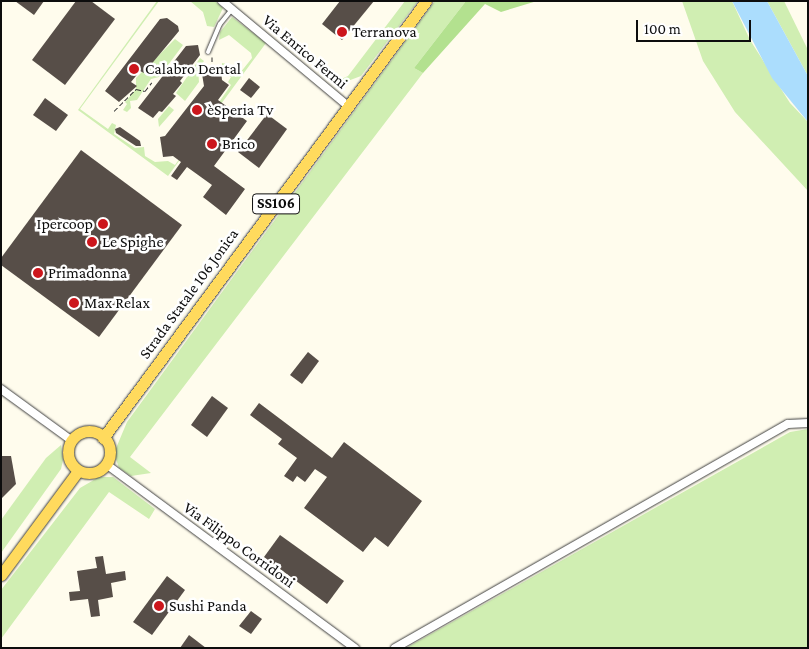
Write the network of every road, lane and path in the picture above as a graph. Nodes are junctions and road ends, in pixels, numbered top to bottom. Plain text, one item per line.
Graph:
1 (222, 1) edge
2 (426, 1) edge
3 (232, 9) junction
4 (208, 52) dead end
5 (211, 59) dead end
6 (212, 64) dead end
7 (152, 82) dead end
8 (348, 106) junction
9 (114, 111) dead end
10 (1, 389) edge
11 (808, 422) edge
12 (103, 438) junction
13 (71, 440) junction
14 (106, 464) junction
15 (78, 470) junction
16 (1, 575) edge
17 (356, 648) edge
18 (395, 648) edge

1 - 3 street, Via Enrico Fermi
2 - 8 main road, Strada Statale 106 Jonica / SS106
3 - 4 lane
3 - 8 street, Via Enrico Fermi
5 - 6 path
7 - 9 path
8 - 12 main road, Strada Statale 106 Jonica / SS106
10 - 13 street
11 - 18 street
12 - 13 main road
12 - 14 main road
13 - 15 main road
14 - 15 main road
14 - 17 street, Via Filippo Corridoni
15 - 16 main road

